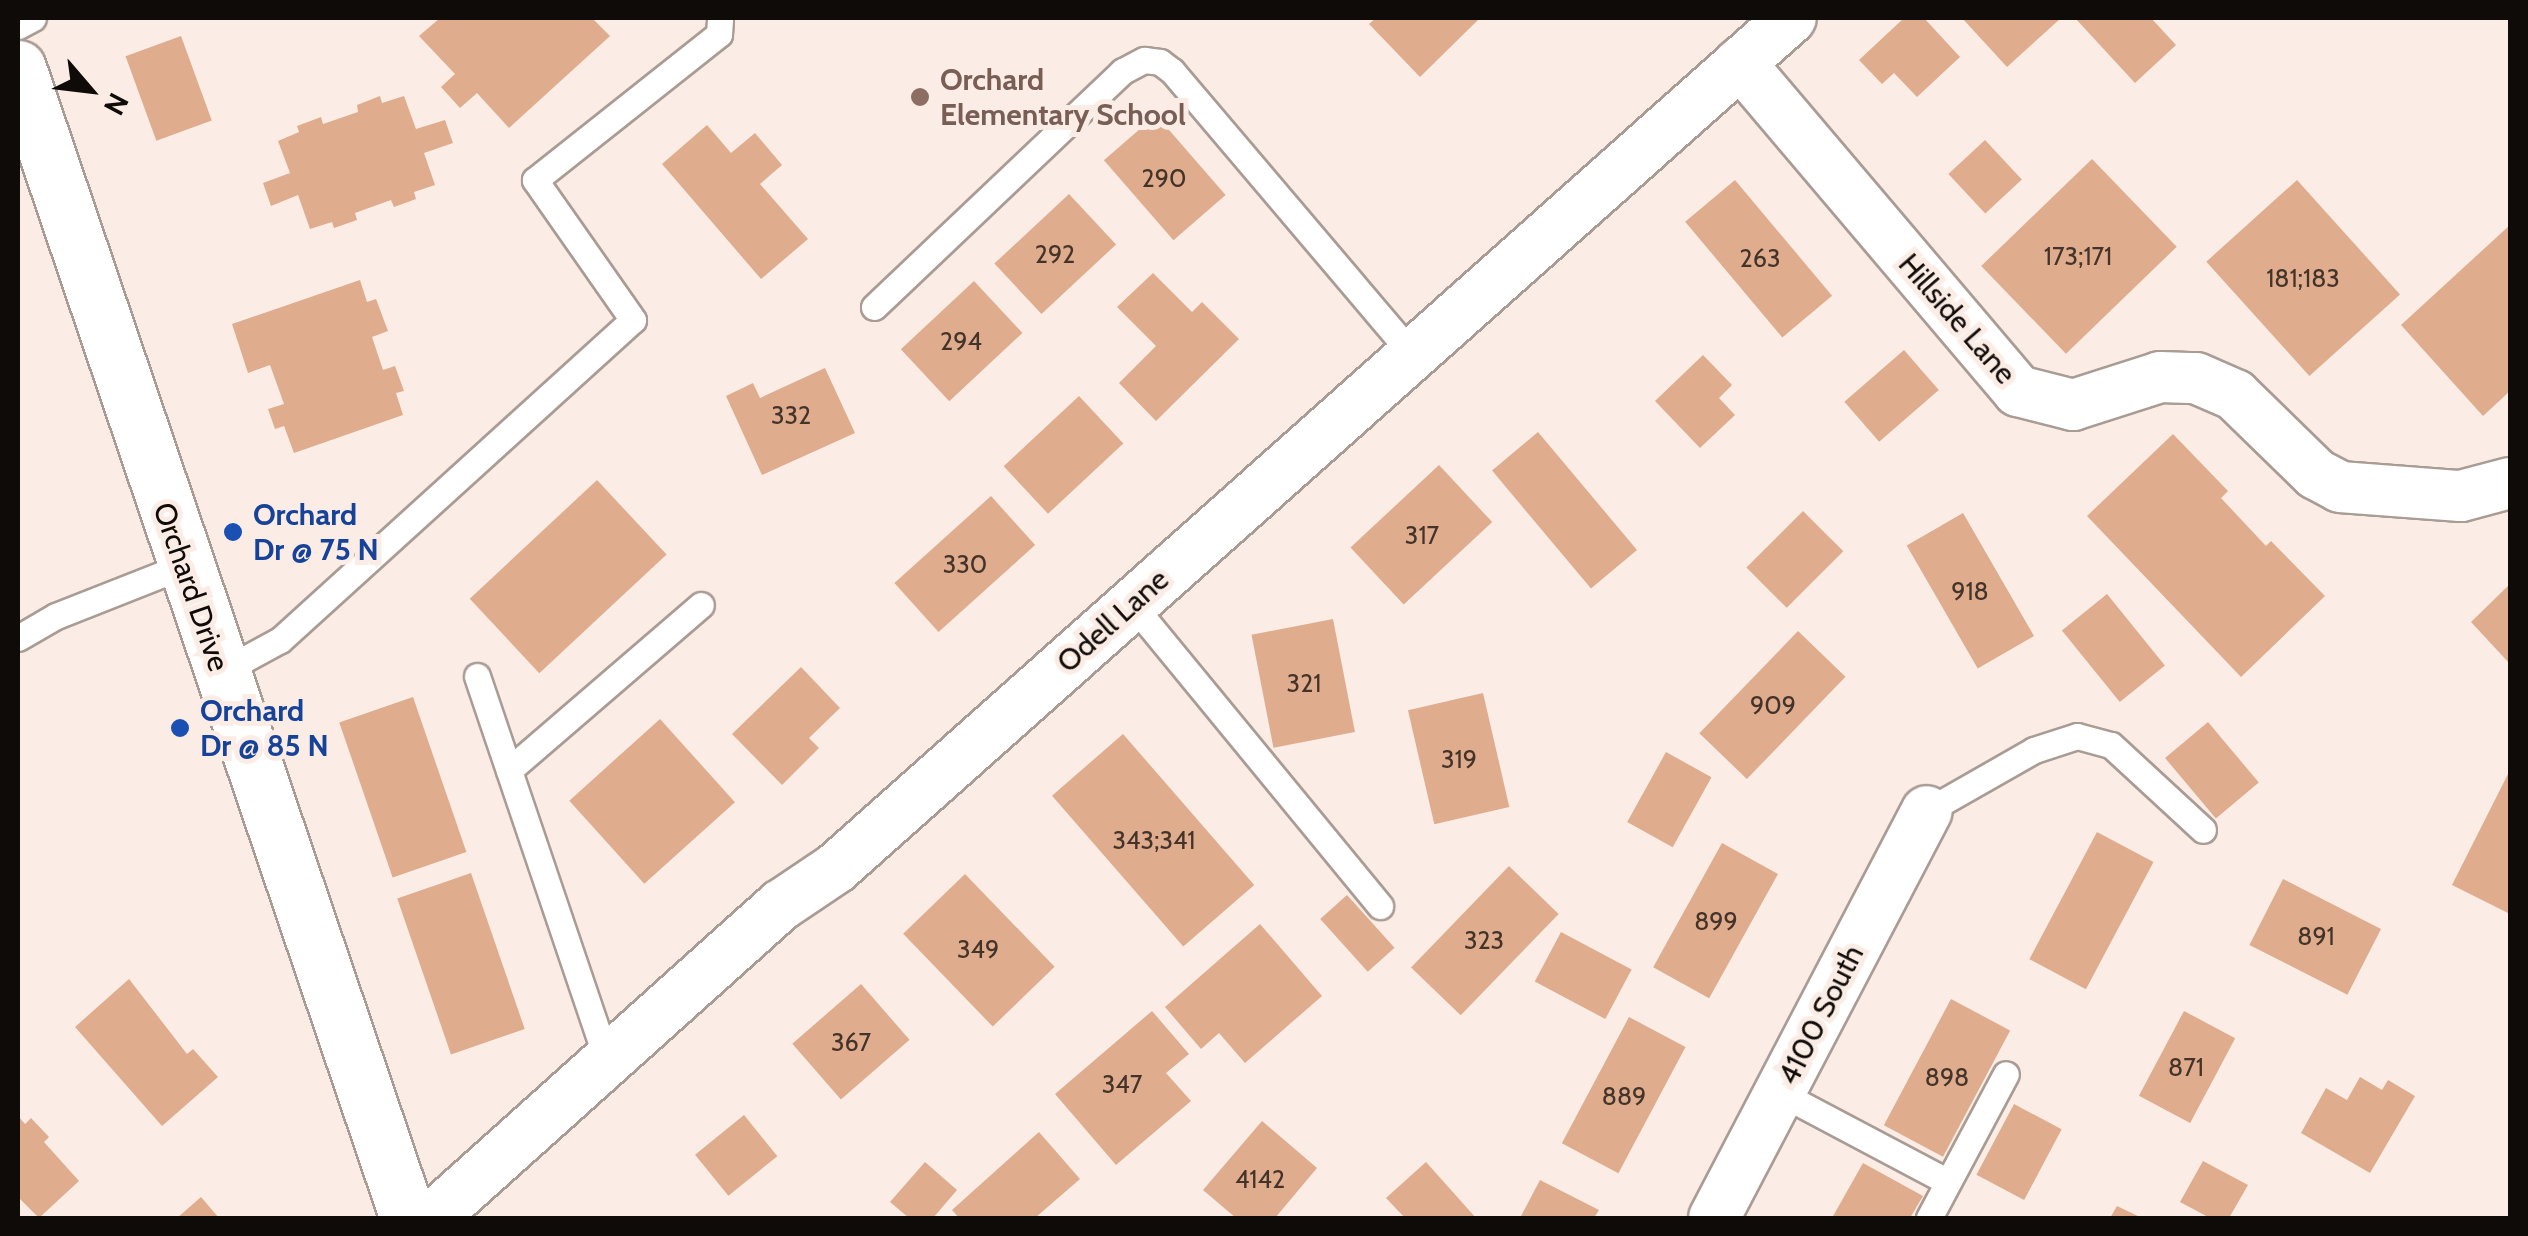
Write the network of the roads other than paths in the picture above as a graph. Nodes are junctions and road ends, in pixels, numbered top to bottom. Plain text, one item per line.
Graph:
1 (33, 18) edge
2 (720, 18) edge
3 (1791, 18) edge
4 (18, 26) edge
5 (1740, 63) junction
6 (18, 68) edge
7 (874, 307) dead end
8 (1412, 354) junction
9 (2510, 483) edge
10 (183, 566) junction
11 (1132, 604) junction
12 (701, 605) dead end
13 (18, 638) edge
14 (220, 672) junction
15 (477, 676) dead end
16 (509, 770) junction
17 (1926, 811) joint
18 (2203, 830) dead end
19 (1380, 906) dead end
20 (607, 1060) junction
21 (2006, 1074) dead end
22 (1780, 1093) junction
23 (1948, 1182) junction
24 (408, 1218) edge
25 (432, 1218) edge
26 (1714, 1218) edge
27 (1929, 1218) edge

1 - 4 lane
2 - 14 lane
3 - 5 street, Odell Lane
5 - 8 street, Odell Lane
5 - 9 street, Hillside Lane
6 - 10 main road, Orchard Drive
7 - 8 lane
8 - 11 street, Odell Lane
10 - 13 lane
10 - 14 main road, Orchard Drive
11 - 19 lane
11 - 20 street, Odell Lane
12 - 16 lane
14 - 24 main road, Orchard Drive
15 - 16 lane
16 - 20 lane
17 - 18 lane
17 - 22 street, 4100 South
20 - 25 street, Odell Lane
21 - 23 lane
22 - 23 lane
22 - 26 street, 4100 South
23 - 27 lane

